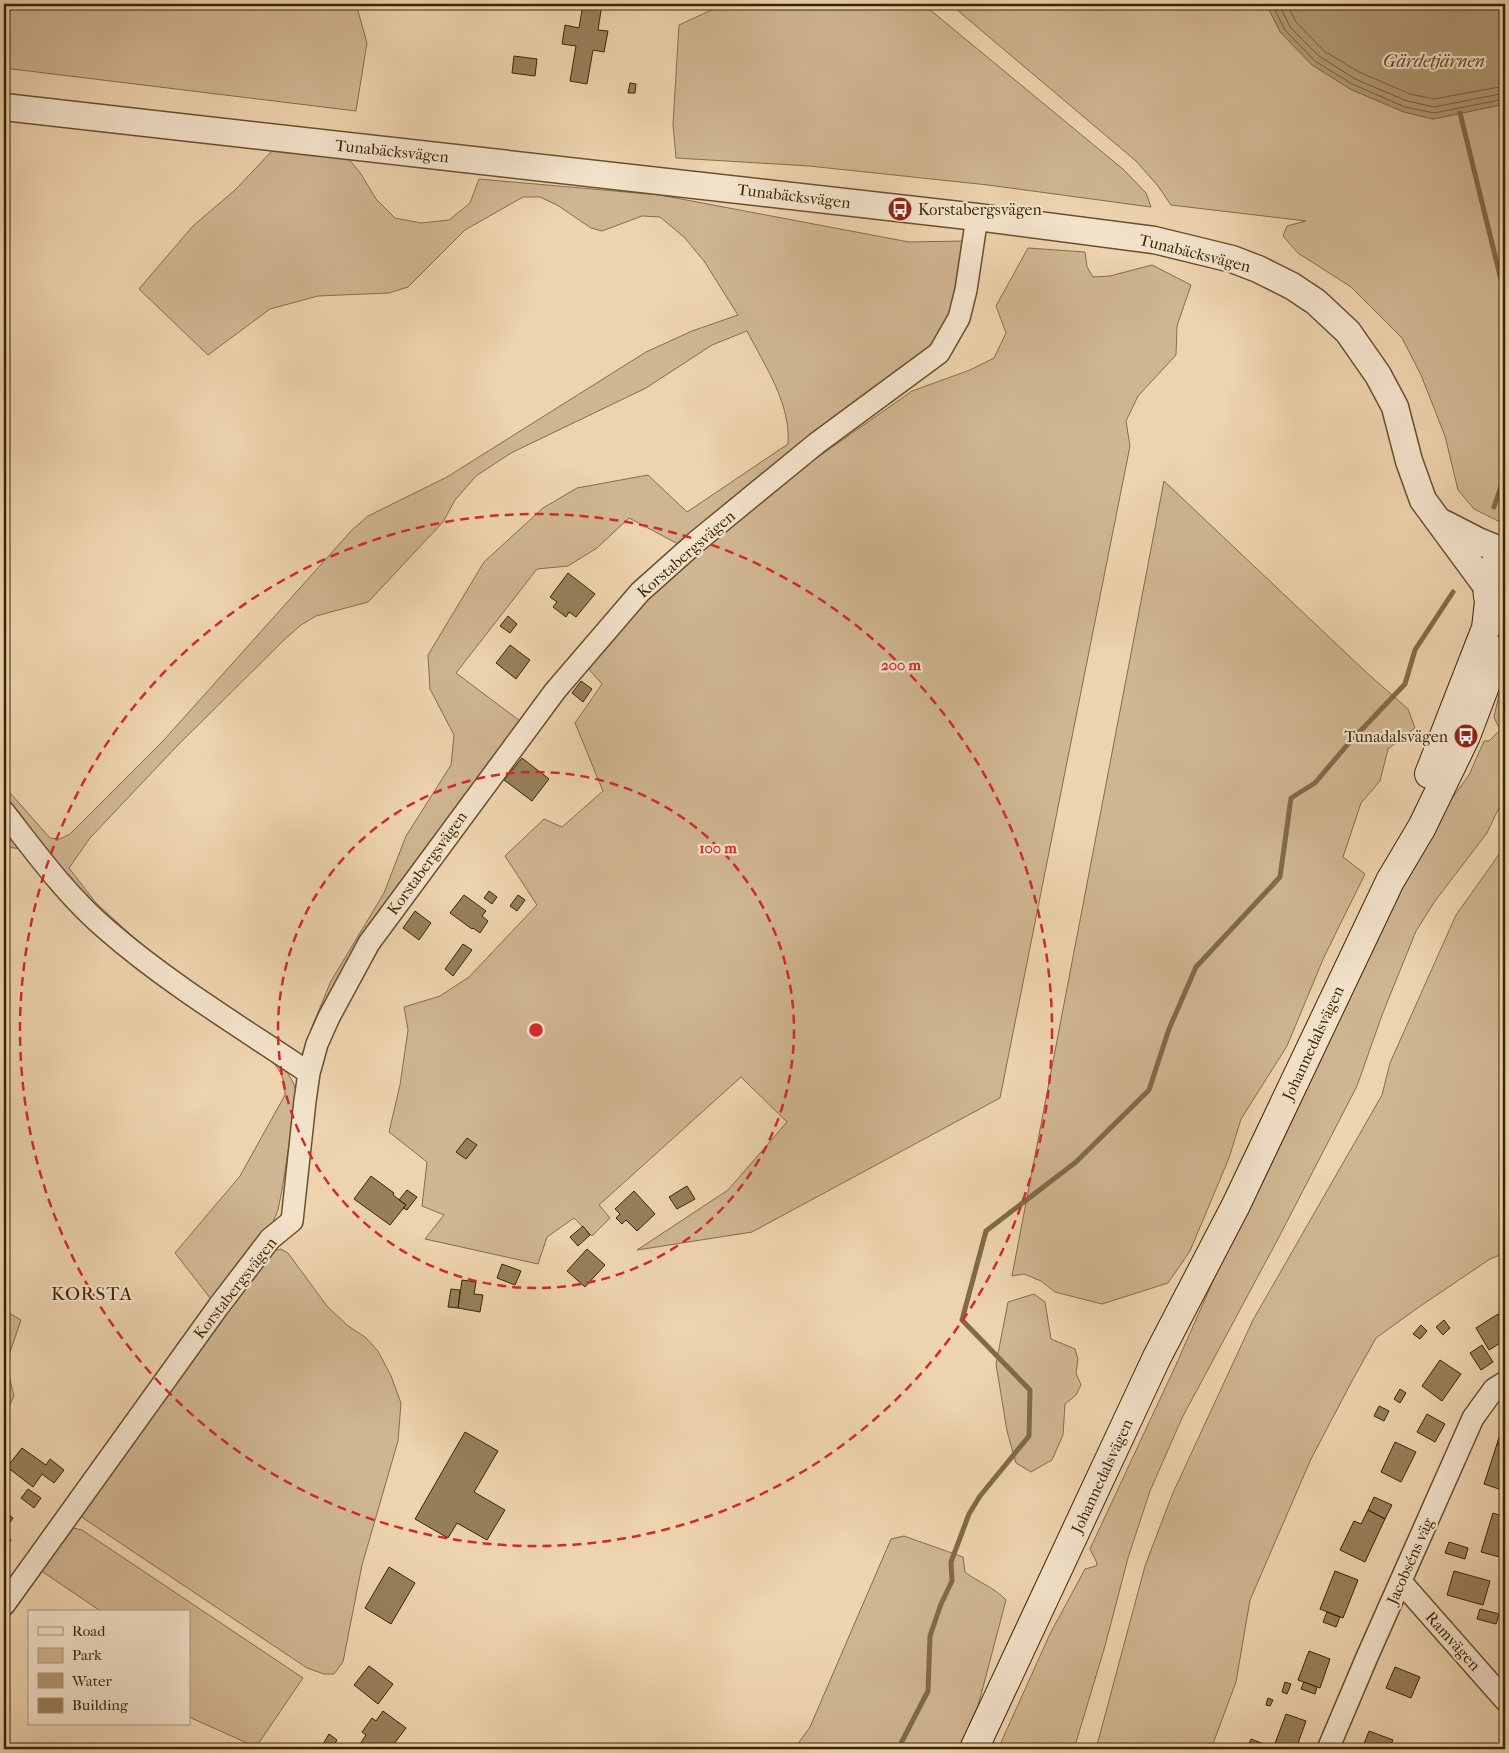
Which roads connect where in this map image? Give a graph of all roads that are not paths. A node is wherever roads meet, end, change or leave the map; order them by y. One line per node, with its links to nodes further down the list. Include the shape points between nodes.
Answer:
1 (4, 107): 2 (street, Tunabäcksvägen)
2 (978, 217): 3 (street, Tunabäcksvägen, via 1154,240 1232,259 1292,286 1322,307 1348,332 1378,376 1395,407 1423,500); 10 (street, Korstabergsvägen, via 960,318 939,353 817,443 640,592 555,691 369,943 328,1017)
3 (1440, 522): 4 (street, Tunabäcksvägen); 5 (street, Tunabäcksvägen)
4 (1505, 554): 5 (main road, Johannedalsvägen, via 1491,572)
5 (1488, 594): 6 (main road); 9 (main road, Johannedalsvägen, via 1486,628 1404,833)
6 (1505, 623)
7 (1505, 649): 9 (main road, Johannedalsvägen, via 1490,673 1466,736 1422,827)
8 (4, 812): 10 (street, via 44,864 105,929 182,987)
9 (1390, 881): 11 (main road, Johannedalsvägen)
10 (309, 1073): 14 (street, Korstabergsvägen, via 292,1221 270,1239 218,1307)
11 (1236, 1205): 16 (main road, Johannedalsvägen, via 1157,1357); 17 (main road, Johannedalsvägen, via 1170,1362)
12 (1505, 1382): 13 (street, Jacobséns väg, via 1494,1389 1473,1418)
13 (1401, 1582): 15 (street, Ramvägen); 18 (street, Jacobséns väg)
14 (4, 1605)
15 (1505, 1700)
16 (974, 1749)
17 (987, 1749)
18 (1328, 1749)

